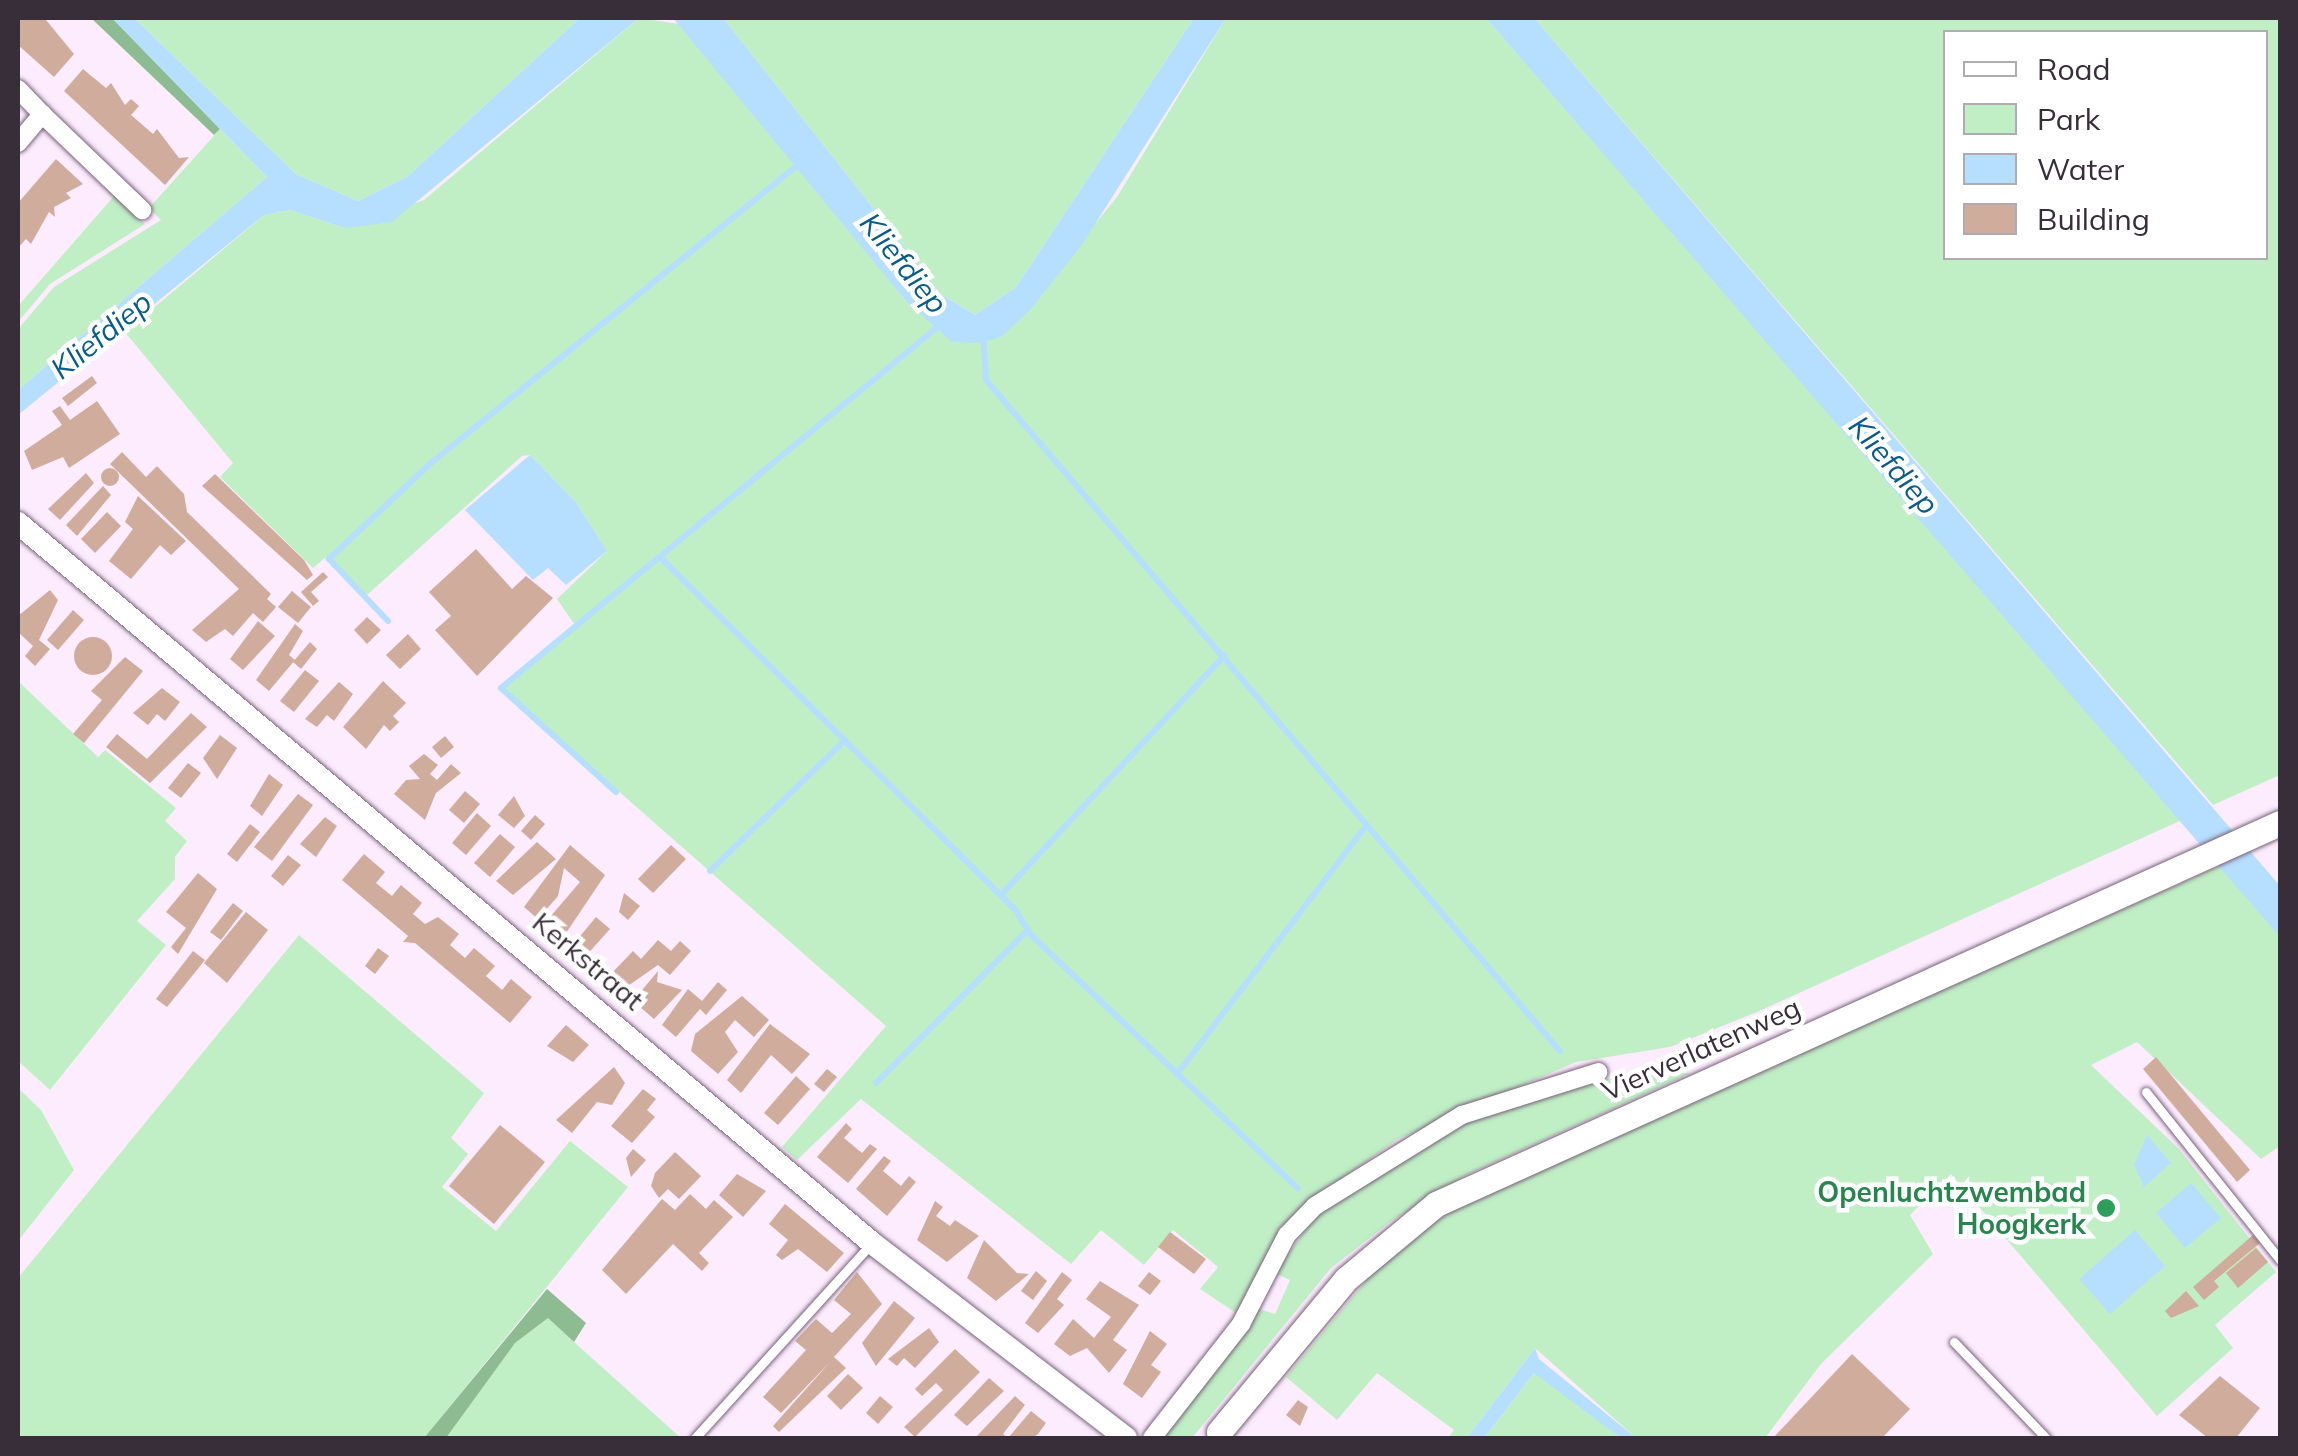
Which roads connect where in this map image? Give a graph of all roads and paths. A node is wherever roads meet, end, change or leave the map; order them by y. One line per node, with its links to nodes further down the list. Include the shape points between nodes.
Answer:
1 (18, 89): 2 (street)
2 (42, 114): 3 (street); 4 (street)
3 (18, 142)
4 (142, 210)
5 (18, 523): 9 (street, Kerkstraat)
6 (2280, 823): 12 (main road, Vierverlatenweg, via 1436,1204 1346,1279)
7 (1598, 1072): 15 (street, via 1462,1115 1314,1206 1287,1235 1241,1324)
8 (2146, 1092): 10 (lane)
9 (872, 1243): 13 (lane); 14 (street, Kerkstraat)
10 (2280, 1260)
11 (1954, 1342): 16 (lane)
12 (1220, 1432)
13 (695, 1438)
14 (1126, 1438)
15 (1152, 1438)
16 (2046, 1438)

